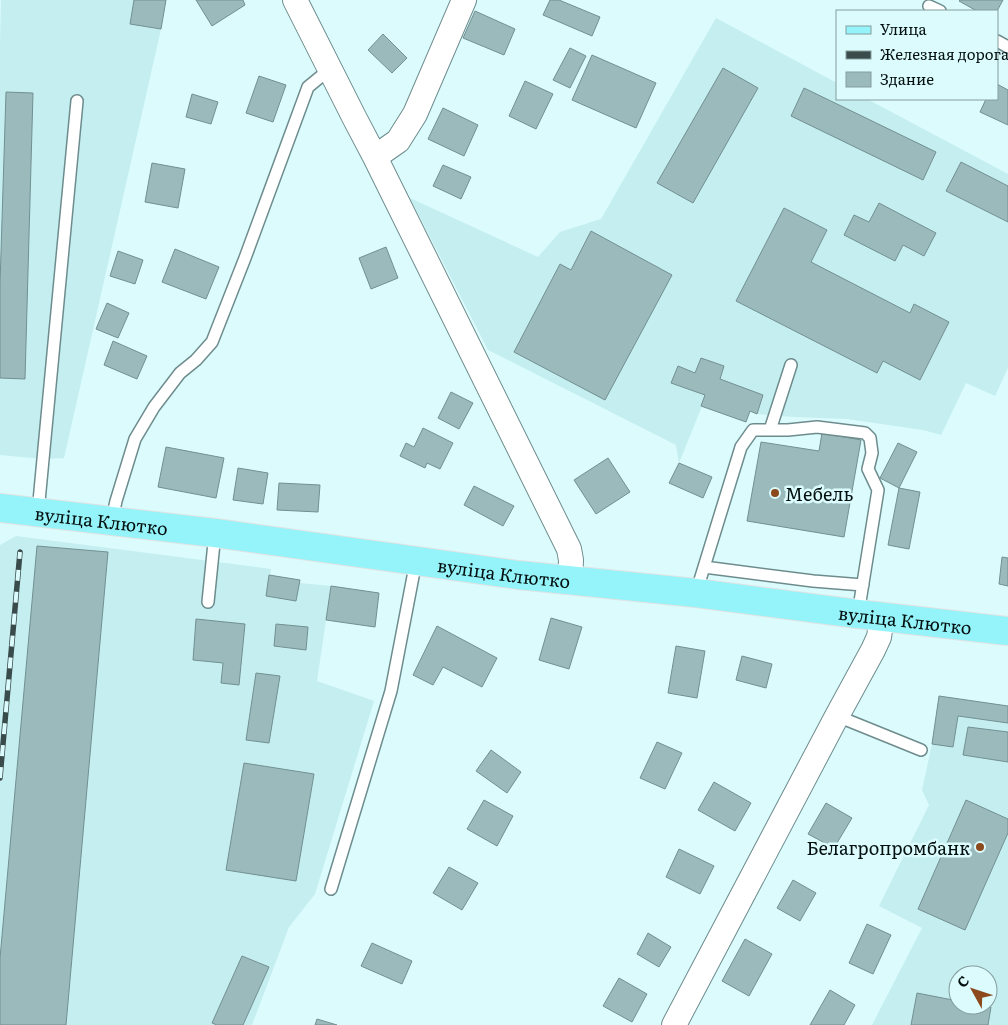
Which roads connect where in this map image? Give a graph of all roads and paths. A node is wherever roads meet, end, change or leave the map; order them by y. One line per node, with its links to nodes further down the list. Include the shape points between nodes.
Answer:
1 (295, 0): 5 (street)
2 (464, 0): 7 (street, via 415,114 398,141)
3 (929, 6): 4 (lane)
4 (938, 10)
5 (330, 69): 7 (street); 12 (lane, via 308,88 212,342 180,373 154,407 136,439)
6 (77, 101): 11 (lane)
7 (375, 157): 16 (street, via 569,549 572,560)
8 (791, 365): 9 (lane)
9 (770, 430): 15 (lane, via 753,430 741,446); 17 (lane, via 817,427 864,433 870,438 872,453 868,469 878,490)
10 (0, 508): 11 (main road, вуліца Клютко)
11 (38, 512): 12 (main road, вуліца Клютко)
12 (112, 520): 13 (main road, вуліца Клютко)
13 (215, 533): 14 (main road, вуліца Клютко); 19 (lane)
14 (416, 561): 16 (main road, вуліца Клютко); 24 (lane, via 391,691)
15 (704, 567): 17 (lane); 18 (lane)
16 (570, 581): 18 (main road, вуліца Клютко)
17 (863, 585): 20 (lane)
18 (696, 593): 20 (main road, вуліца Клютко)
19 (208, 602)
20 (870, 616): 21 (main road, вуліца Клютко); 22 (street, via 879,637)
21 (1008, 631)
22 (837, 716): 23 (lane); 25 (street)
23 (922, 750)
24 (331, 889)
25 (674, 1025)

